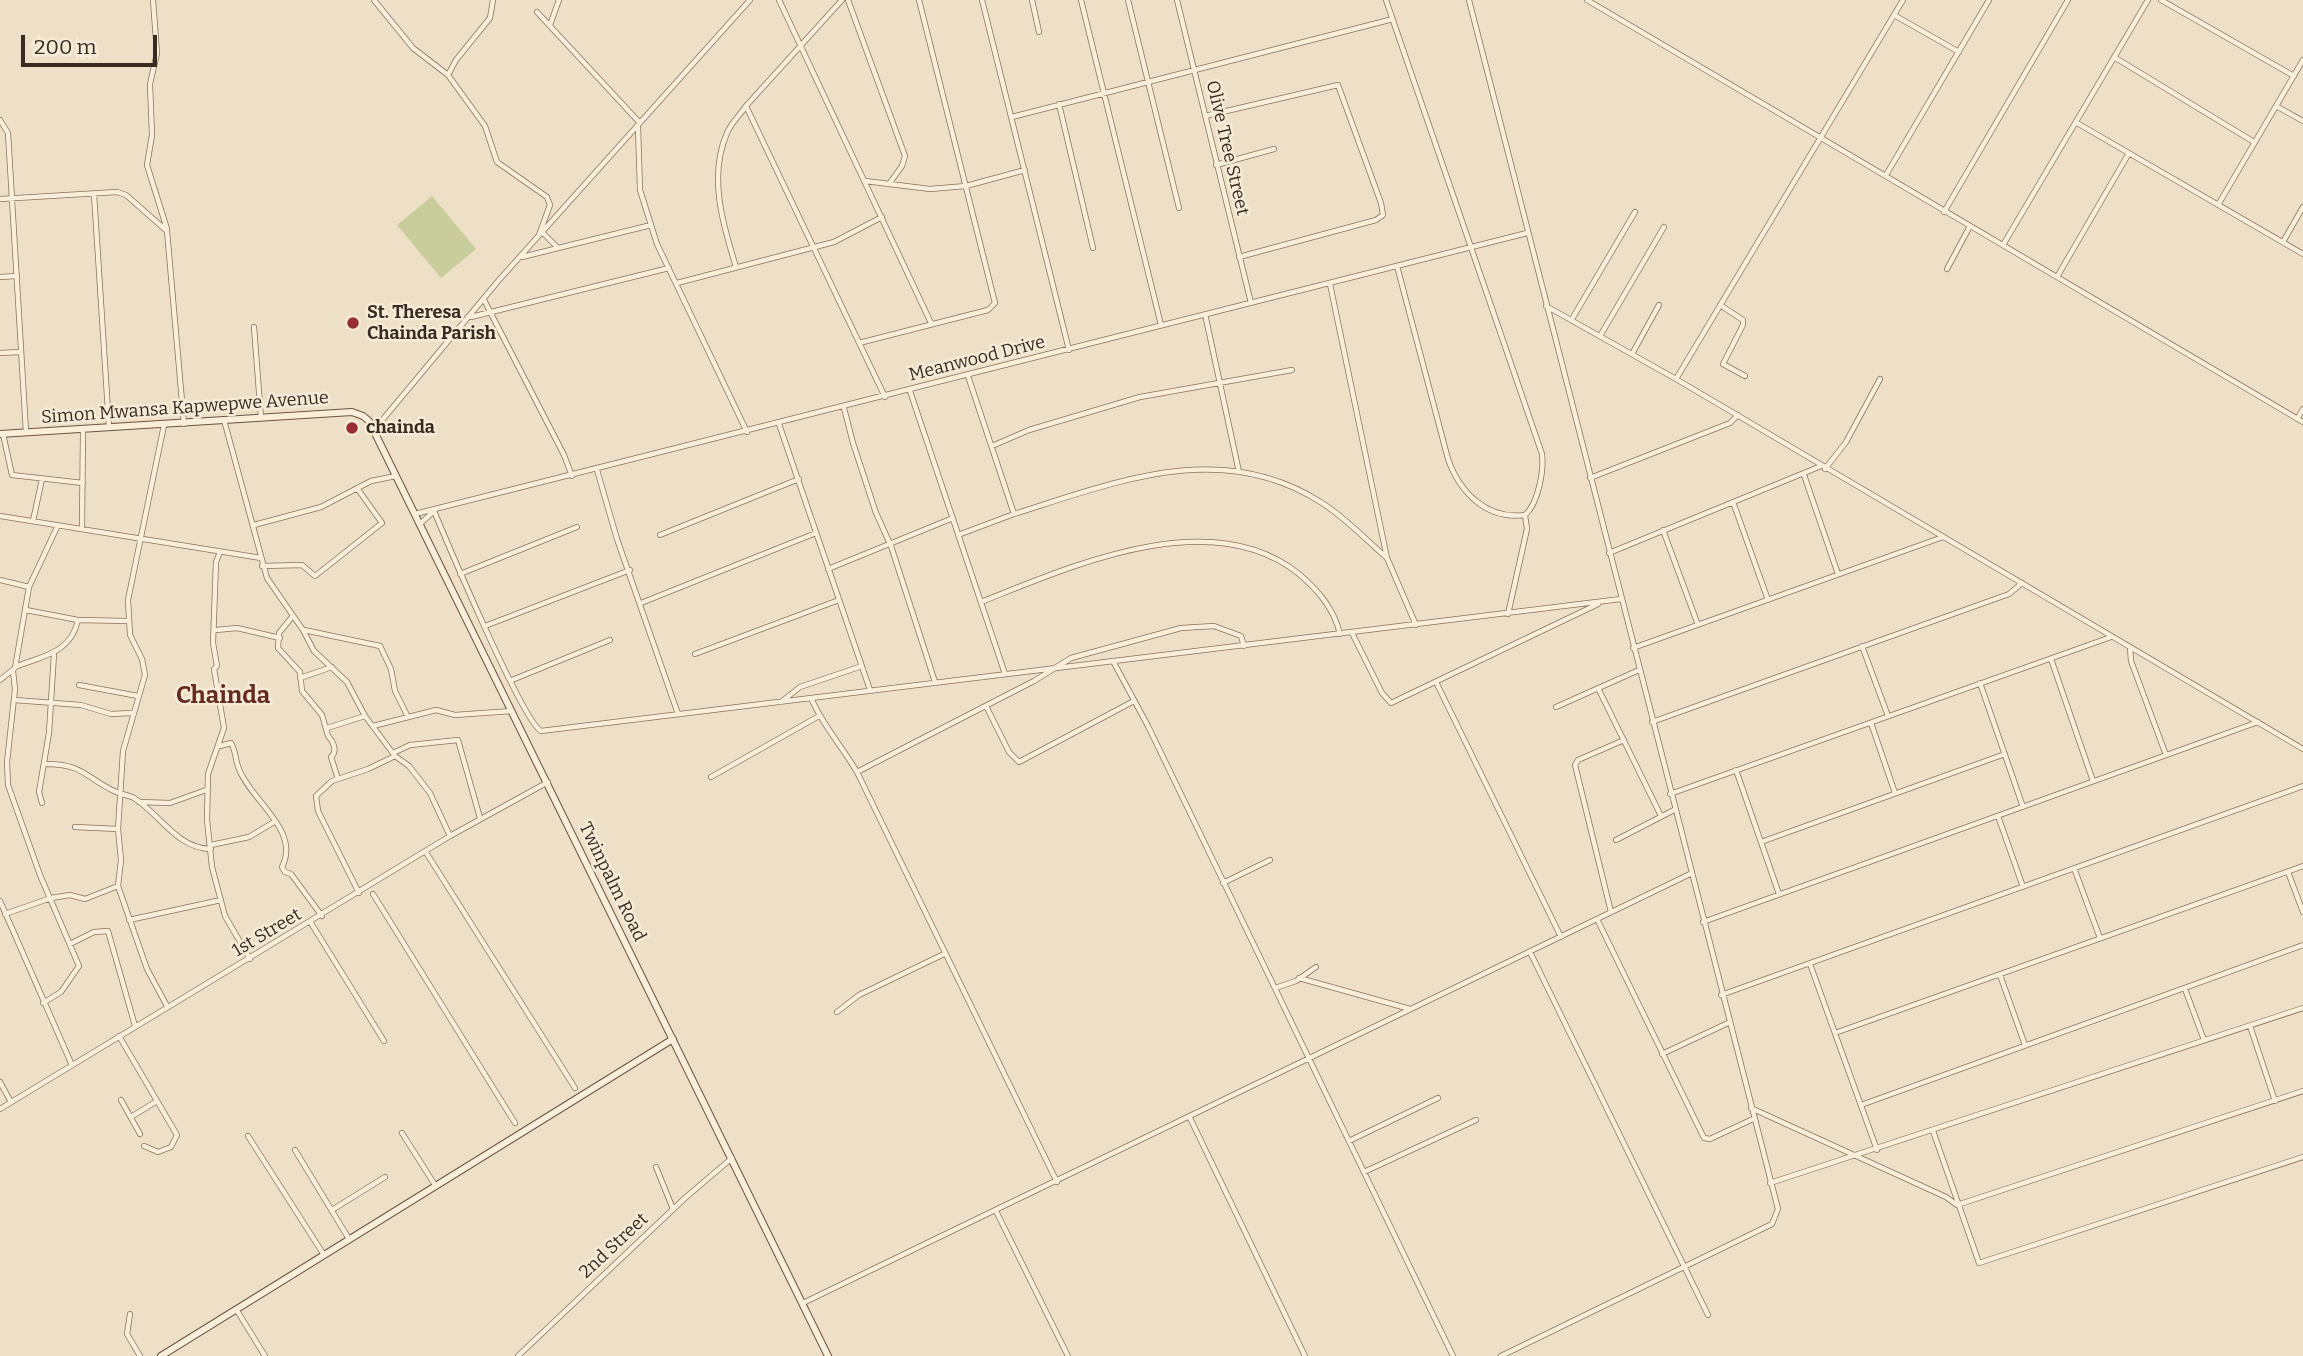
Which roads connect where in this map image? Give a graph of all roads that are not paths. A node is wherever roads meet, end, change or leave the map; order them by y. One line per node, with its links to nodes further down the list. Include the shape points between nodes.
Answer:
1 (153, 0): 69 (street, via 157,52 150,85 152,135 147,165)
2 (374, 0): 32 (street, via 413,48)
3 (492, 0): 32 (street, via 490,18)
4 (559, 0): 25 (street)
5 (750, 0): 44 (street)
6 (779, 0): 27 (street)
7 (845, 0): 27 (street); 53 (street, via 905,156)
8 (919, 0): 54 (street)
9 (982, 0): 40 (street)
10 (1032, 0): 26 (street)
11 (1081, 0): 35 (street)
12 (1128, 0): 34 (street)
13 (1177, 0): 31 (street, Olive Tree Street)
14 (1386, 0): 24 (street)
15 (1469, 0): 68 (street)
16 (1587, 0): 45 (street)
17 (1903, 0): 23 (street)
18 (1989, 0): 28 (street)
19 (2068, 0): 62 (street)
20 (2148, 0): 29 (street)
21 (2161, 0): 33 (street)
22 (537, 12): 25 (street)
23 (1894, 15): 28 (street); 45 (street)
24 (1393, 19): 31 (street); 74 (street)
25 (550, 25): 44 (street)
26 (1039, 32)
27 (800, 47): 37 (street); 52 (street)
28 (1959, 52): 51 (street)
29 (2114, 57): 43 (street); 46 (street)
30 (2303, 60): 33 (street)
31 (1194, 70): 34 (street); 39 (street, Olive Tree Street)
32 (448, 75): 70 (street, via 485,126 497,162 547,197 550,205)
33 (2294, 76): 38 (street)
34 (1149, 82): 35 (street); 60 (street)
35 (1104, 93): 36 (street); 99 (street)
36 (1059, 104): 40 (street); 76 (street)
37 (746, 106): 75 (street); 81 (street, via 727,131 718,177 722,222)
38 (2276, 106): 42 (street); 46 (street)
39 (1205, 116): 49 (street, Olive Tree Street); 78 (street, via 1338,85 1381,203 1383,215 1376,220)
40 (1012, 117): 50 (street)
41 (0, 120): 56 (street, via 8,133)
42 (2303, 121)
43 (2077, 122): 48 (street); 72 (street)
44 (639, 125): 64 (street, via 640,190); 67 (street)
45 (1819, 137): 51 (street); 92 (street)
46 (2255, 142): 58 (street)
47 (1274, 149): 49 (street)
48 (2129, 153): 58 (street); 86 (street)
49 (1216, 164): 78 (street, Olive Tree Street)
50 (1025, 170): 54 (street); 103 (street)
51 (1886, 176): 62 (street)
52 (864, 181): 53 (street); 63 (street)
53 (889, 184): 54 (street, via 908,188)
54 (966, 186): 98 (street, via 994,306)
55 (94, 194): 56 (street); 69 (street, via 126,195); 125 (street)
56 (12, 198): 57 (street); 85 (street)
57 (0, 199)
58 (2218, 205): 71 (street)
59 (2303, 207): 71 (street)
60 (1179, 208)
61 (1635, 212): 97 (street)
62 (1944, 212): 65 (street)
63 (882, 217): 75 (street, via 845,238); 98 (street)
64 (651, 225): 73 (street); 82 (street)
65 (1970, 226): 72 (street); 83 (street)
66 (1664, 227): 101 (street)
67 (543, 233): 70 (street); 73 (street)
68 (1527, 233): 74 (street, Meanwood Drive); 91 (street)
69 (170, 237): 122 (street)
70 (538, 239): 79 (street)
71 (2283, 242): 77 (street)
72 (2003, 245): 86 (street)
73 (557, 247): 79 (street)
74 (1470, 247): 80 (street, Meanwood Drive); 147 (street, via 1544,462 1534,502)
75 (813, 248): 81 (street); 102 (street)
76 (1093, 248)
77 (2303, 254)
78 (1239, 257): 90 (street, Olive Tree Street)
79 (521, 258): 89 (street)
80 (1397, 266): 88 (street, Meanwood Drive); 147 (street, via 1456,478 1494,513)
81 (736, 267): 87 (street)
82 (669, 268): 87 (street); 94 (street)
83 (1947, 269)
84 (0, 276): 85 (street)
85 (17, 276): 104 (street)
86 (2056, 277): 121 (street)
87 (677, 283): 129 (street)
88 (1330, 284): 90 (street, Meanwood Drive); 166 (street)
89 (484, 299): 94 (street); 96 (street)
90 (1251, 303): 95 (street, Meanwood Drive)
91 (1546, 305): 97 (street); 138 (street)
92 (1720, 305): 109 (street, via 1743,320 1723,364); 110 (street)
93 (1659, 306): 106 (street)
94 (490, 313): 96 (street); 137 (street)
95 (1205, 314): 99 (street, Meanwood Drive); 112 (street)
96 (470, 317): 127 (street)
97 (1572, 319): 101 (street)
98 (931, 323): 102 (street)
99 (1161, 325): 103 (street, Meanwood Drive)
100 (254, 327): 118 (street)
101 (1600, 336): 106 (street)
102 (859, 343): 114 (street)
103 (1069, 350): 108 (street, Meanwood Drive)
104 (21, 352): 105 (street); 128 (street)
105 (0, 353)
106 (1632, 354): 110 (street)
107 (1292, 370): 112 (street)
108 (968, 376): 113 (street, Meanwood Drive); 131 (street)
109 (1745, 376)
110 (1676, 379): 117 (street)
111 (1880, 379): 132 (street, via 1846,442)
112 (1220, 383): 131 (street, via 1099,408); 134 (street)
113 (910, 391): 114 (street, Meanwood Drive); 149 (street)
114 (885, 397): 115 (street, Meanwood Drive)
115 (844, 408): 123 (street, Meanwood Drive); 162 (street, via 876,513)
116 (2303, 410): 121 (street)
117 (1738, 415): 132 (street); 138 (street, via 1730,423)
118 (261, 419): 119 (main road, Simon Mwansa Kapwepwe Avenue); 120 (main road, Simon Mwansa Kapwepwe Avenue, via 352,412)
119 (224, 420): 122 (main road, Simon Mwansa Kapwepwe Avenue); 153 (street)
120 (369, 421): 127 (main road, Twinpalm Road)
121 (2300, 421)
122 (184, 424): 124 (main road, Simon Mwansa Kapwepwe Avenue)
123 (779, 424): 129 (street, Meanwood Drive); 140 (street)
124 (164, 425): 125 (main road, Simon Mwansa Kapwepwe Avenue); 160 (street)
125 (109, 428): 126 (main road, Simon Mwansa Kapwepwe Avenue)
126 (83, 429): 128 (main road, Simon Mwansa Kapwepwe Avenue); 141 (street)
127 (374, 430): 136 (main road, Twinpalm Road)
128 (26, 432): 130 (main road, Simon Mwansa Kapwepwe Avenue)
129 (747, 432): 133 (street, Meanwood Drive)
130 (1, 434): 139 (street, via 10,474)
131 (992, 446): 145 (street)
132 (1823, 467): 135 (street); 161 (street)
133 (597, 470): 137 (street, Meanwood Drive); 169 (street)
134 (1239, 472): 145 (street, via 1201,467 1160,473); 166 (street, via 1311,496)
135 (1804, 475): 143 (street); 171 (street)
136 (397, 476): 142 (street); 146 (main road, Twinpalm Road)
137 (572, 476): 144 (street, Meanwood Drive)
138 (1590, 478): 164 (street)
139 (43, 479): 141 (street); 150 (street)
140 (799, 479): 157 (street); 158 (street)
141 (83, 483): 155 (street)
142 (357, 488): 153 (street, via 321,507); 167 (street, via 382,523 334,563 315,576 302,565)
143 (1733, 502): 156 (street); 177 (street)
144 (434, 511): 146 (street, Meanwood Drive); 151 (street); 170 (street)
145 (1014, 513): 159 (street)
146 (415, 514): 151 (main road, Twinpalm Road)
147 (1525, 515): 182 (street, via 1527,529)
148 (0, 516): 150 (street)
149 (953, 519): 159 (street); 162 (street)
150 (33, 521): 152 (street)
151 (420, 524): 229 (main road, Twinpalm Road)
152 (58, 525): 155 (street); 174 (street)
153 (254, 525): 165 (street)
154 (578, 527): 170 (street)
155 (82, 528): 160 (street)
156 (1663, 530): 164 (street); 187 (street)
157 (816, 533): 168 (street); 180 (street)
158 (660, 535)
159 (958, 535): 178 (street)
160 (141, 537): 163 (street); 185 (street)
161 (1943, 537): 171 (street); 173 (street)
162 (891, 546): 168 (street); 215 (street)
163 (220, 552): 165 (street); 190 (street)
164 (1609, 553): 175 (street)
165 (261, 558): 167 (street)
166 (1387, 558): 186 (street)
167 (262, 565): 183 (street)
168 (828, 569): 176 (street)
169 (630, 570): 180 (street); 188 (street)
170 (460, 574): 188 (street)
171 (1838, 575): 177 (street)
172 (0, 580): 174 (street)
173 (2022, 583): 193 (street); 197 (street, via 2009,594)
174 (29, 587): 181 (street)
175 (1620, 599): 179 (street); 199 (street)
176 (839, 600): 201 (street); 205 (street)
177 (1768, 600): 187 (street)
178 (981, 602): 192 (street, via 1050,575 1159,544 1222,542 1253,549 1287,565 1325,601); 210 (street)
179 (1603, 602): 182 (street); 216 (street)
180 (641, 603): 231 (street)
181 (26, 610): 184 (street); 206 (street)
182 (1508, 614): 186 (street)
183 (292, 617): 189 (street); 194 (street, via 279,633)
184 (78, 620): 185 (street); 200 (street, via 72,639)
185 (128, 621): 221 (street, via 131,640 144,666)
186 (1416, 625): 191 (street)
187 (1698, 625): 199 (street)
188 (485, 626): 214 (street)
189 (303, 629): 204 (street, via 314,651); 232 (street, via 380,646)
190 (216, 630): 194 (street, via 237,628); 242 (street, via 214,669 224,728)
191 (1352, 633): 192 (street); 216 (street, via 1389,702)
192 (1340, 634): 196 (street)
193 (2112, 636): 198 (street); 202 (street)
194 (281, 638): 212 (street, via 278,648 295,664)
195 (610, 640): 214 (street)
196 (1244, 646): 203 (street); 207 (street, via 1241,636 1227,628 1181,628 1071,658)
197 (1862, 646): 235 (street); 236 (street)
198 (2130, 647): 237 (street); 247 (street)
199 (1633, 648): 208 (street)
200 (54, 654): 206 (street); 226 (street)
201 (695, 654)
202 (2051, 659): 217 (street); 254 (street)
203 (1113, 661): 207 (street); 224 (street)
204 (332, 667): 212 (street); 233 (street, via 351,688)
205 (862, 667): 220 (street); 225 (street, via 800,687)
206 (14, 669): 211 (street); 223 (street)
207 (1053, 669): 210 (street); 227 (street)
208 (1639, 670): 219 (street); 236 (street)
209 (0, 674): 211 (street)
210 (1005, 674): 215 (street)
211 (8, 675): 213 (street)
212 (300, 678): 240 (street, via 304,696)
213 (0, 680)
214 (512, 680): 231 (street, via 541,731)
215 (935, 682): 220 (street)
216 (1436, 682): 298 (street)
217 (1980, 683): 235 (street); 246 (street)
218 (79, 685): 221 (street)
219 (1598, 688): 228 (street); 241 (street)
220 (870, 690): 222 (street)
221 (138, 696): 230 (street)
222 (811, 698): 225 (street); 234 (street)
223 (14, 700): 226 (street); 248 (street)
224 (1134, 701): 227 (street, via 1019,762 1009,752); 281 (street)
225 (781, 702): 231 (street)
226 (51, 703): 230 (street, via 111,714); 249 (street)
227 (986, 706): 251 (street)
228 (1556, 707)
229 (513, 711): 232 (street, via 455,715 436,710); 255 (main road, Twinpalm Road)
230 (132, 713): 259 (street, via 122,751)
231 (678, 714)
232 (407, 715): 239 (street)
233 (365, 716): 239 (street); 240 (street)
234 (819, 716): 251 (street); 252 (street)
235 (1888, 716): 238 (street)
236 (1652, 722): 260 (street)
237 (2258, 722): 243 (street); 247 (street)
238 (1871, 723): 250 (street); 258 (street)
239 (373, 726): 245 (street)
240 (327, 728): 253 (street)
241 (1624, 740): 265 (street); 290 (street, via 1575,765)
242 (220, 746): 257 (street, via 215,749); 268 (street, via 231,743 239,770)
243 (2303, 749)
244 (0, 753): 248 (street)
245 (394, 754): 253 (street); 267 (street, via 410,745 458,740); 271 (street, via 430,793)
246 (2005, 754): 258 (street); 263 (street)
247 (2166, 755): 254 (street)
248 (8, 757): 287 (street, via 8,785 15,811)
249 (46, 764): 259 (street, via 72,765); 262 (street, via 39,792)
250 (1736, 770): 260 (street); 273 (street)
251 (857, 772): 303 (street)
252 (711, 777)
253 (338, 779): 284 (street, via 316,796 318,811)
254 (2093, 781): 263 (street)
255 (548, 782): 267 (street, 1st Street); 322 (main road, Twinpalm Road)
256 (2303, 786): 278 (street)
257 (206, 790): 261 (street, via 170,803); 274 (street)
258 (1895, 793): 273 (street)
259 (120, 794): 261 (street); 270 (street)
260 (1670, 794): 264 (street)
261 (138, 802): 274 (street, via 190,846)
262 (42, 803)
263 (2023, 807): 266 (street)
264 (1674, 810): 265 (street); 280 (street)
265 (1661, 816): 272 (street)
266 (1998, 816): 283 (street); 286 (street)
267 (480, 818): 271 (street, 1st Street)
268 (275, 821): 274 (street, via 249,837); 293 (street, via 285,837 282,867)
269 (75, 827): 270 (street)
270 (118, 829): 282 (street)
271 (450, 836): 284 (street, 1st Street)
272 (1616, 840)
273 (1761, 842): 286 (street)
274 (211, 847): 288 (street)
275 (427, 854): 330 (street)
276 (1270, 860): 281 (street)
277 (2303, 866): 279 (street)
278 (2074, 868): 283 (street); 299 (street)
279 (2288, 872): 291 (street); 299 (street)
280 (1690, 874): 290 (street); 296 (street)
281 (1223, 883): 309 (street)
282 (118, 886): 287 (street, via 85,899 70,895); 295 (street)
283 (2023, 887): 305 (street)
284 (359, 894): 293 (street, 1st Street)
285 (373, 894): 344 (street)
286 (1779, 894): 296 (street)
287 (51, 898): 292 (street); 300 (street)
288 (221, 900): 295 (street); 304 (street)
289 (0, 901): 292 (street)
290 (1611, 912): 294 (street)
291 (2303, 912)
292 (5, 914): 312 (street)
293 (322, 916): 297 (street, 1st Street)
294 (1597, 919): 298 (street); 326 (street)
295 (129, 920): 313 (street)
296 (1703, 922): 311 (street)
297 (311, 923): 304 (street, 1st Street); 324 (street)
298 (1561, 937): 302 (street)
299 (2100, 938): 307 (street)
300 (70, 944): 312 (street, via 77,972 61,992); 318 (street, via 94,932 108,931)
301 (2303, 945): 310 (street)
302 (1530, 952): 315 (street); 368 (street)
303 (944, 954): 316 (street, via 859,995); 359 (street)
304 (250, 959): 313 (street, 1st Street)
305 (1810, 964): 311 (street); 320 (street)
306 (1316, 967): 308 (street)
307 (2000, 975): 320 (street); 325 (street)
308 (1299, 978): 309 (street); 315 (street)
309 (1275, 988): 327 (street)
310 (2185, 989): 323 (street); 325 (street)
311 (1721, 995): 317 (street)
312 (43, 1003): 328 (street)
313 (167, 1006): 318 (street, 1st Street)
314 (2303, 1008): 319 (street)
315 (1411, 1010): 327 (street)
316 (837, 1012)
317 (1728, 1023): 326 (street); 338 (street)
318 (135, 1026): 321 (street, 1st Street)
319 (2250, 1026): 323 (street); 335 (street)
320 (1835, 1033): 337 (street)
321 (118, 1036): 328 (street, 1st Street); 334 (street)
322 (673, 1039): 355 (main road, Twinpalm Road); 361 (main road)
323 (2204, 1040): 345 (street)
324 (384, 1041)
325 (2025, 1045): 337 (street)
326 (1662, 1054): 342 (street, via 1704,1138)
327 (1309, 1059): 341 (street); 349 (street)
328 (71, 1063): 336 (street, 1st Street)
329 (0, 1082): 336 (street)
330 (575, 1088)
331 (2303, 1091): 335 (street)
332 (1438, 1098): 349 (street)
333 (121, 1100): 340 (street)
334 (157, 1101): 340 (street); 350 (street, via 177,1135 172,1147 158,1152)
335 (2275, 1101): 362 (street)
336 (11, 1102): 339 (street, 1st Street)
337 (1861, 1105): 352 (street)
338 (1750, 1108): 342 (street); 353 (street)
339 (0, 1109)
340 (131, 1117): 347 (street)
341 (1190, 1118): 359 (street); 379 (street)
342 (1753, 1119): 360 (street)
343 (1476, 1121): 357 (street)
344 (515, 1123)
345 (1933, 1131): 352 (street); 362 (street)
346 (402, 1133): 361 (street)
347 (140, 1134)
348 (248, 1136): 367 (street)
349 (1349, 1141): 357 (street)
350 (144, 1146)
351 (295, 1150): 364 (street)
352 (1877, 1150): 353 (street)
353 (1856, 1157): 360 (street); 362 (street)
354 (2303, 1157): 362 (street, via 1982,1263 1977,1261)
355 (732, 1158): 363 (street, 2nd Street); 369 (main road, Twinpalm Road)
356 (656, 1167): 363 (street)
357 (1364, 1172): 380 (street)
358 (385, 1177): 364 (street)
359 (1056, 1182): 365 (street)
360 (1770, 1183): 368 (street, via 1778,1209 1774,1221)
361 (435, 1185): 366 (main road)
362 (1957, 1205)
363 (673, 1209): 376 (street, 2nd Street)
364 (332, 1210): 366 (street)
365 (996, 1211): 369 (street); 378 (street)
366 (349, 1239): 367 (main road)
367 (324, 1255): 370 (main road)
368 (1683, 1267): 372 (street); 381 (street)
369 (803, 1303): 377 (main road, Twinpalm Road)
370 (236, 1309): 374 (main road); 375 (street)
371 (130, 1314): 373 (street, via 127,1334)
372 (1708, 1315)
373 (139, 1356)
374 (160, 1356)
375 (265, 1356)
376 (518, 1356)
377 (828, 1356)
378 (1068, 1356)
379 (1305, 1356)
380 (1453, 1356)
381 (1501, 1356)

